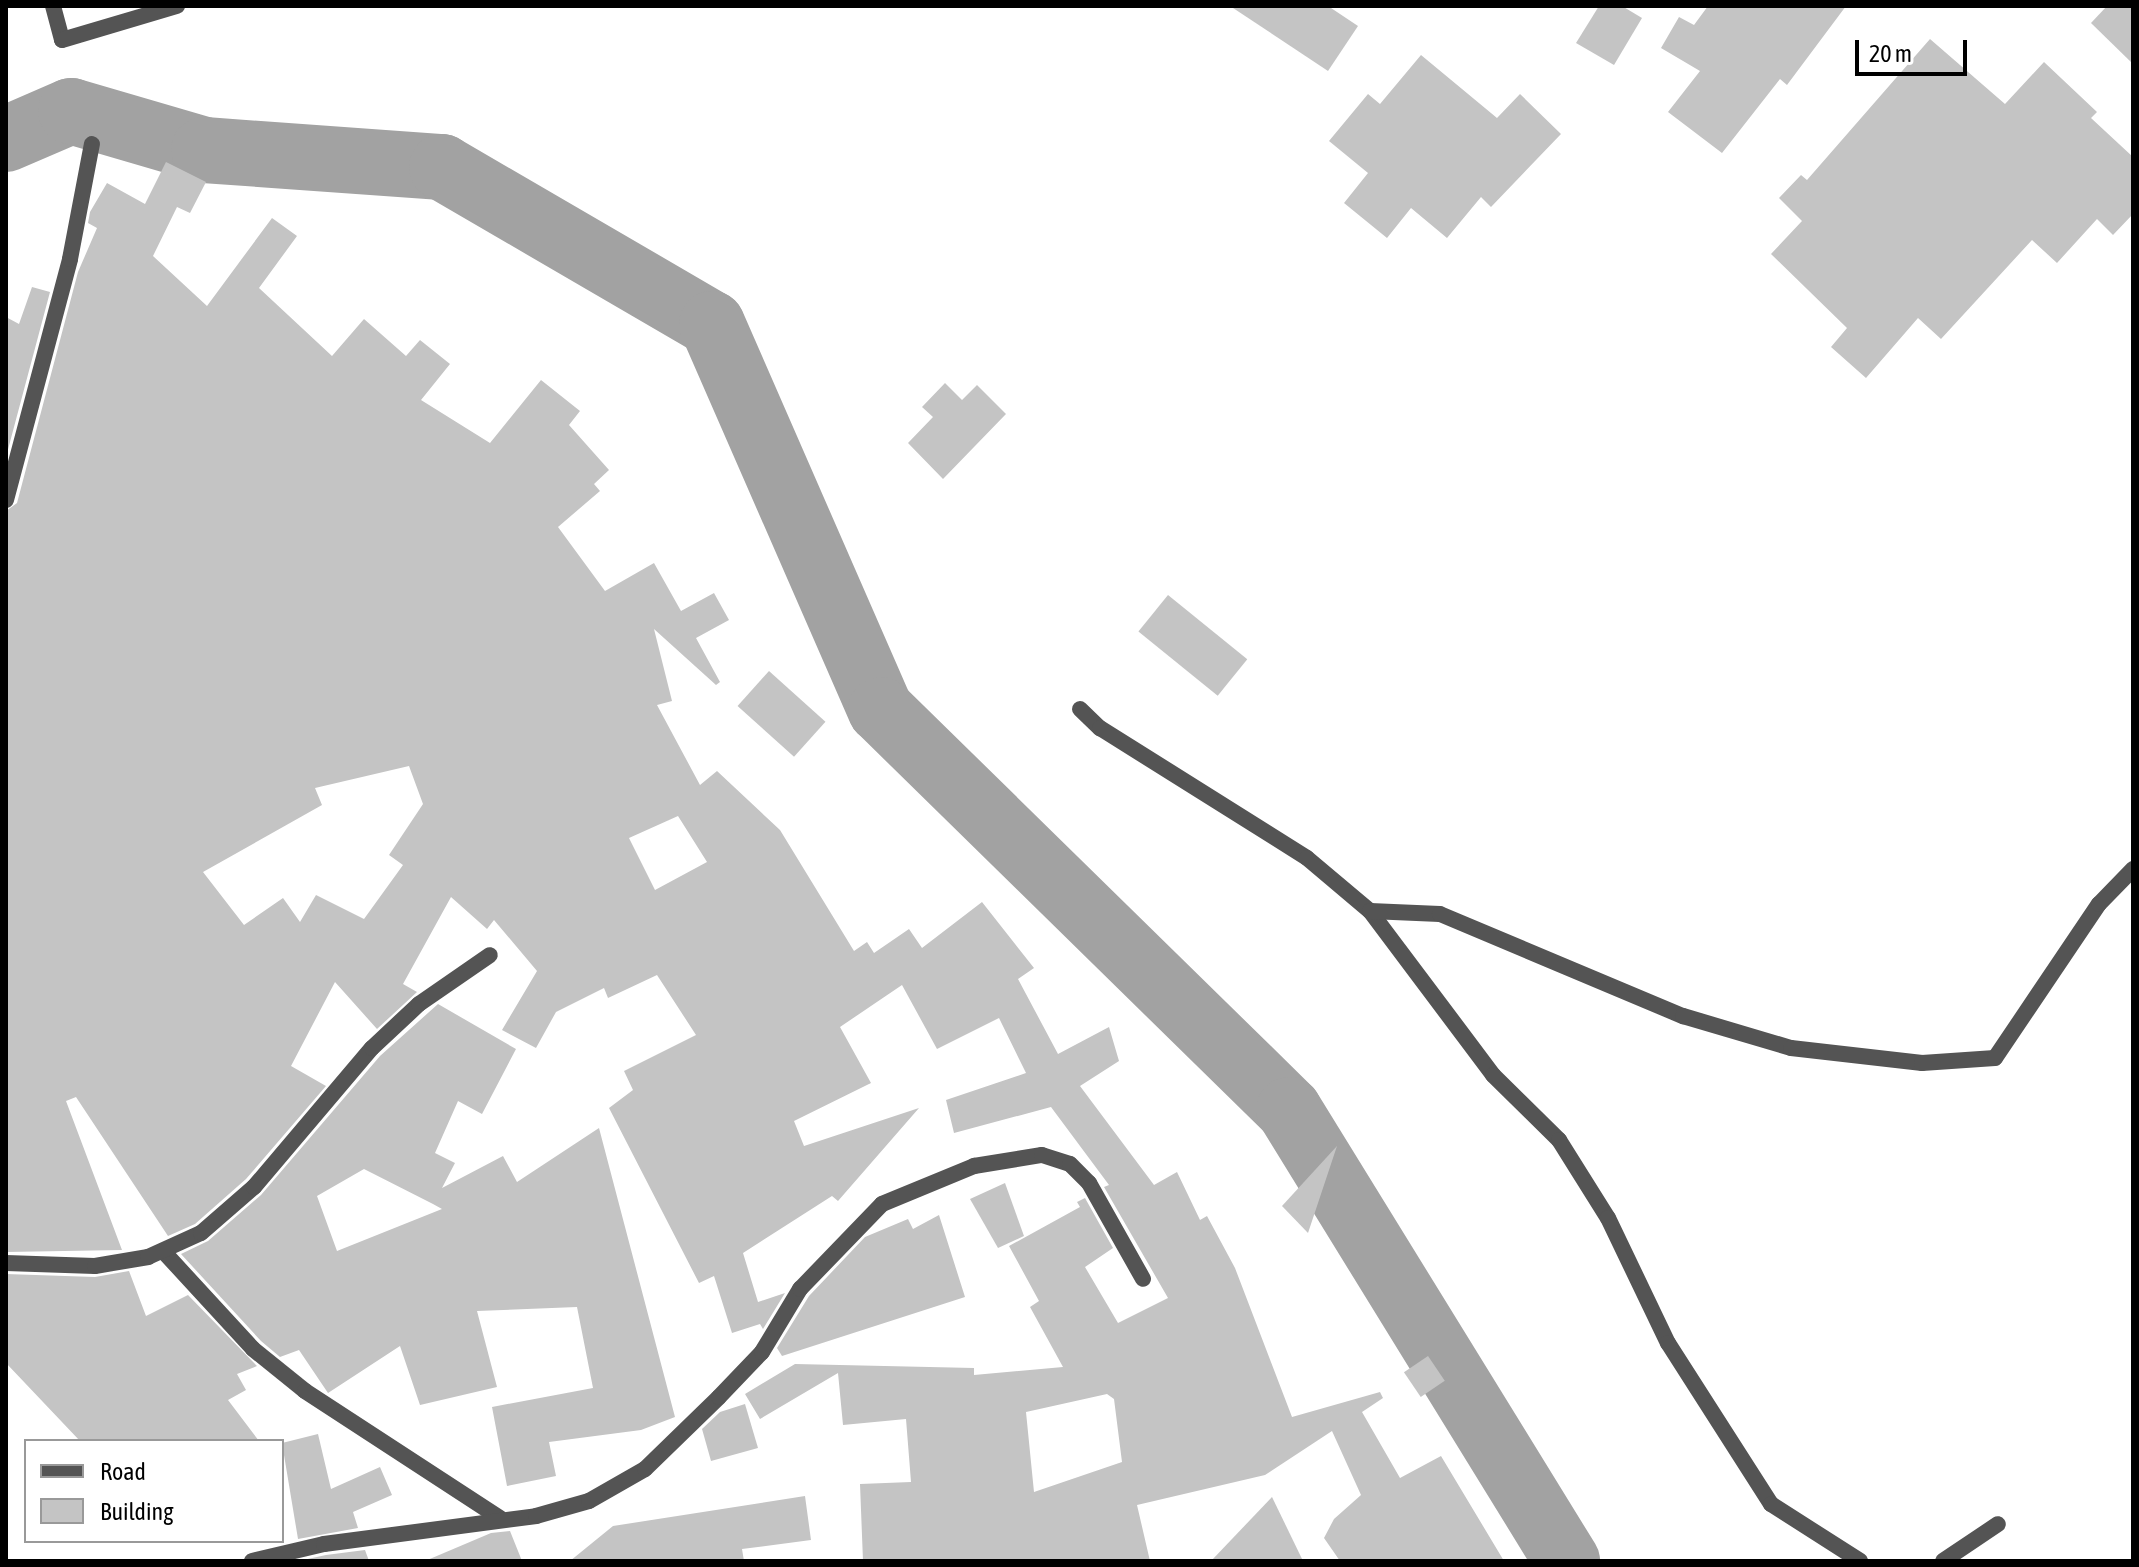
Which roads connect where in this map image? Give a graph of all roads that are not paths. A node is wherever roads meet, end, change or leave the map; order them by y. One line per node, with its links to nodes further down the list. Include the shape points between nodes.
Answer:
1 (53, 6): 2 (street, via 62,40)
2 (177, 6)
3 (92, 144): 4 (street, via 70,259)
4 (6, 500)
5 (1080, 709): 7 (street, via 1100,728 1307,858)
6 (2133, 869): 7 (street, via 2099,904 1995,1058 1937,1062 1791,1048 1683,1016 1440,914)
7 (1370, 911): 15 (street, via 1493,1075 1559,1140 1608,1218 1668,1343 1771,1504)
8 (490, 955): 9 (street, via 419,1004 372,1048 254,1187 201,1233)
9 (163, 1251): 10 (street, via 95,1266); 12 (street, via 253,1349 305,1391)
10 (6, 1263)
11 (1143, 1279): 12 (street, via 1089,1183 1070,1164 1042,1155 974,1166 882,1204 800,1289 762,1352 645,1469 589,1501)
12 (500, 1518): 14 (street, via 324,1544)
13 (1998, 1524): 16 (street)
14 (252, 1561)
15 (1860, 1561)
16 (1943, 1561)

